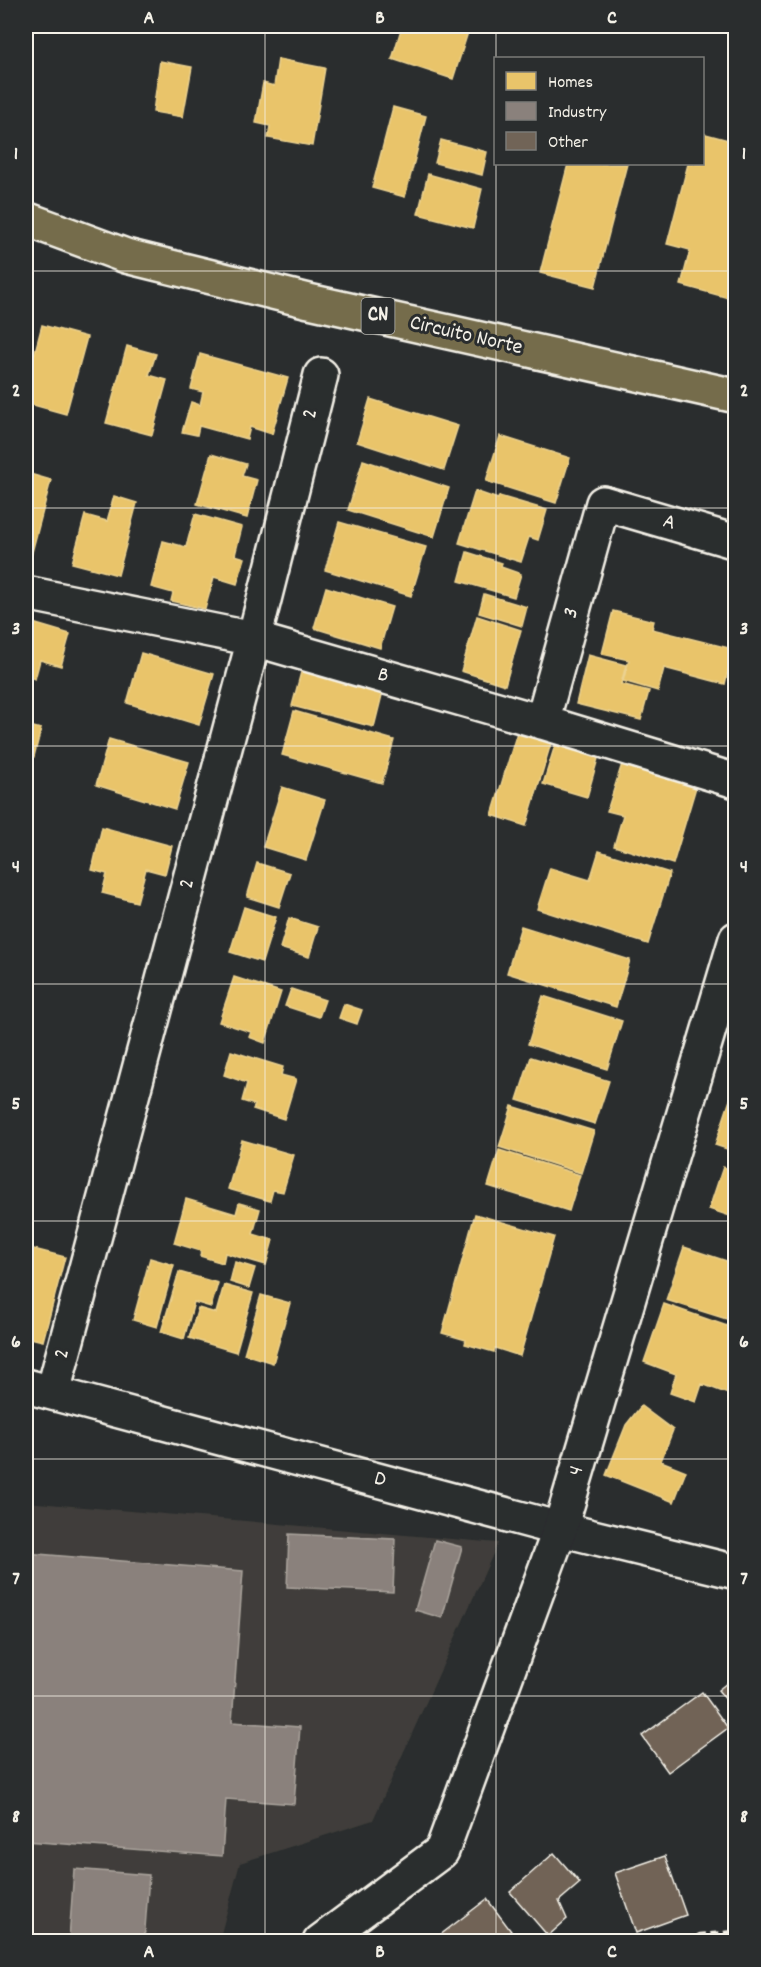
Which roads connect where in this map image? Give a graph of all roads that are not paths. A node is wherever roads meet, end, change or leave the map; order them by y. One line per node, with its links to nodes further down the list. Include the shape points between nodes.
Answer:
1 (26, 219): 3 (main road, Circuito Norte / CN, via 126,256)
2 (321, 375): 7 (street, 2)
3 (735, 396)
4 (603, 503): 5 (street, A); 8 (street, 3)
5 (735, 542)
6 (26, 593): 7 (street, B)
7 (254, 639): 8 (street, B); 11 (street, 2)
8 (542, 722): 9 (street, B)
9 (735, 781)
10 (735, 939): 12 (street, 4)
11 (39, 1389): 12 (street, D)
12 (560, 1529): 13 (street, D); 14 (street, 4, via 442,1851)
13 (735, 1572)
14 (320, 1941)

